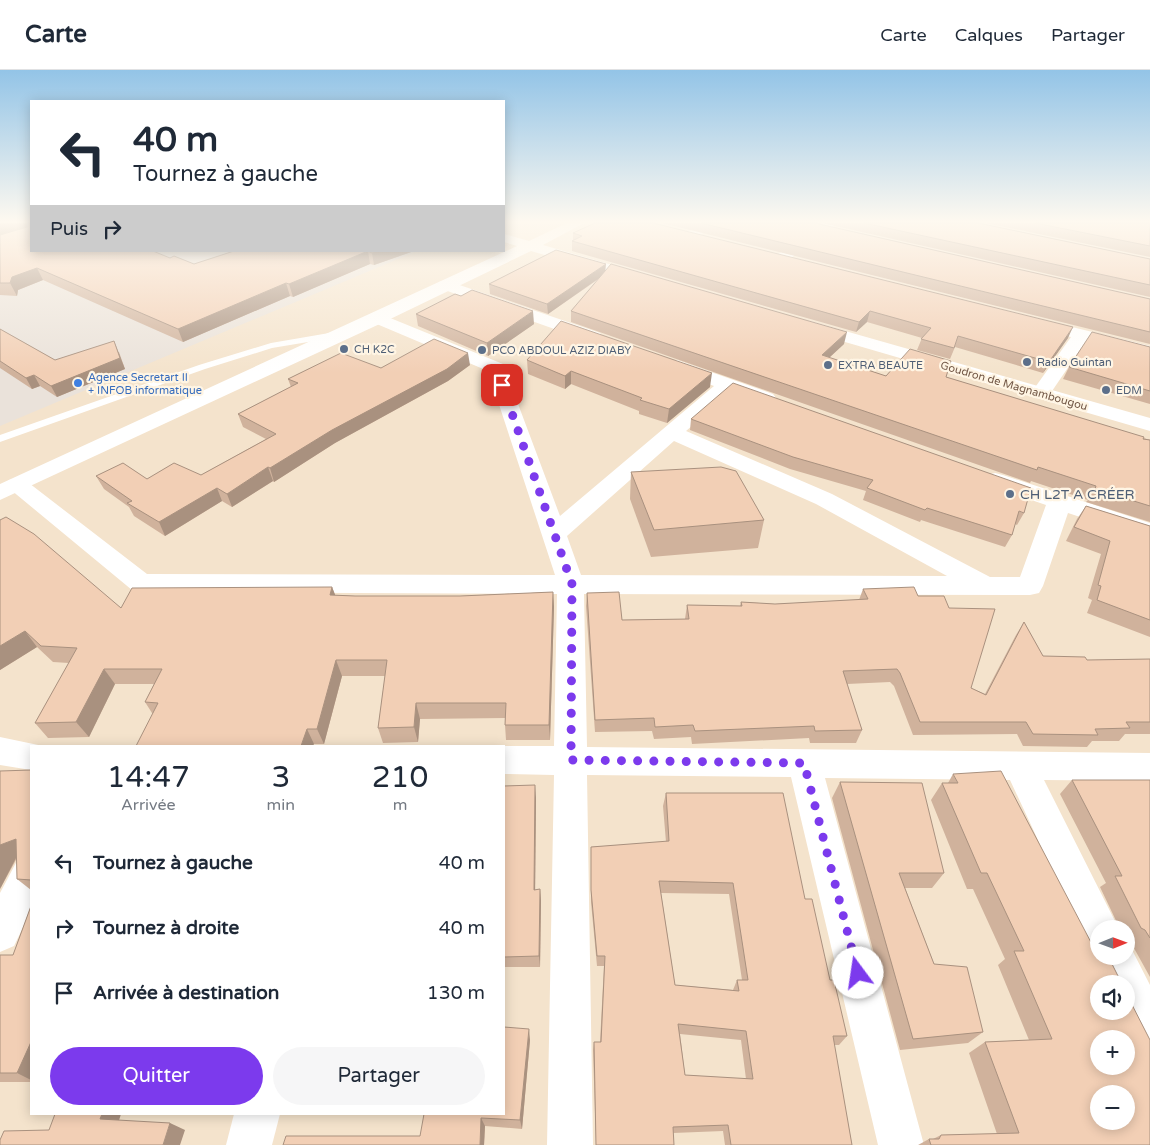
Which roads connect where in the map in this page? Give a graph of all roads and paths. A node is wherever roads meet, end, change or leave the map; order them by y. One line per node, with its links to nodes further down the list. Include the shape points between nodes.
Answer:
1 (470, 273): 4 (street)
2 (625, 273): 3 (street)
3 (662, 284)
4 (445, 285): 6 (street); 12 (street)
5 (1052, 309): 9 (street)
6 (378, 318): 10 (street); 25 (street, via 496,368)
7 (1021, 319): 9 (street)
8 (794, 322): 16 (street, Goudron de Magnambougou)
9 (1040, 324): 11 (street)
10 (345, 333): 20 (lane, via 271,346 202,367); 22 (street)
11 (1082, 334): 13 (street); 16 (street)
12 (615, 344)
13 (1150, 352)
14 (662, 361): 15 (street)
15 (728, 384): 17 (street); 19 (street)
16 (1041, 393): 18 (street, Goudron de Magnambougou)
17 (783, 404)
18 (1150, 425)
19 (672, 432): 25 (street); 27 (street, via 824,499)
20 (0, 439)
21 (976, 473): 23 (street)
22 (8, 489): 26 (street, via 141,583)
23 (1059, 503): 24 (street); 27 (street, via 1030,586)
24 (1150, 532)
25 (554, 534): 26 (street)
26 (572, 584): 27 (street); 31 (street)
27 (984, 586)
28 (0, 751): 29 (street)
29 (30, 756)
30 (505, 760): 31 (street)
31 (571, 760): 32 (street); 42 (street)
32 (804, 763): 33 (street); 43 (street)
33 (1020, 766): 34 (street); 36 (street)
34 (1150, 767)
35 (30, 874): 37 (street)
36 (1096, 920)
37 (0, 932)
38 (1118, 965): 39 (street)
39 (1150, 1030)
40 (257, 1115): 41 (street)
41 (249, 1145)
42 (570, 1145)
43 (901, 1145)

